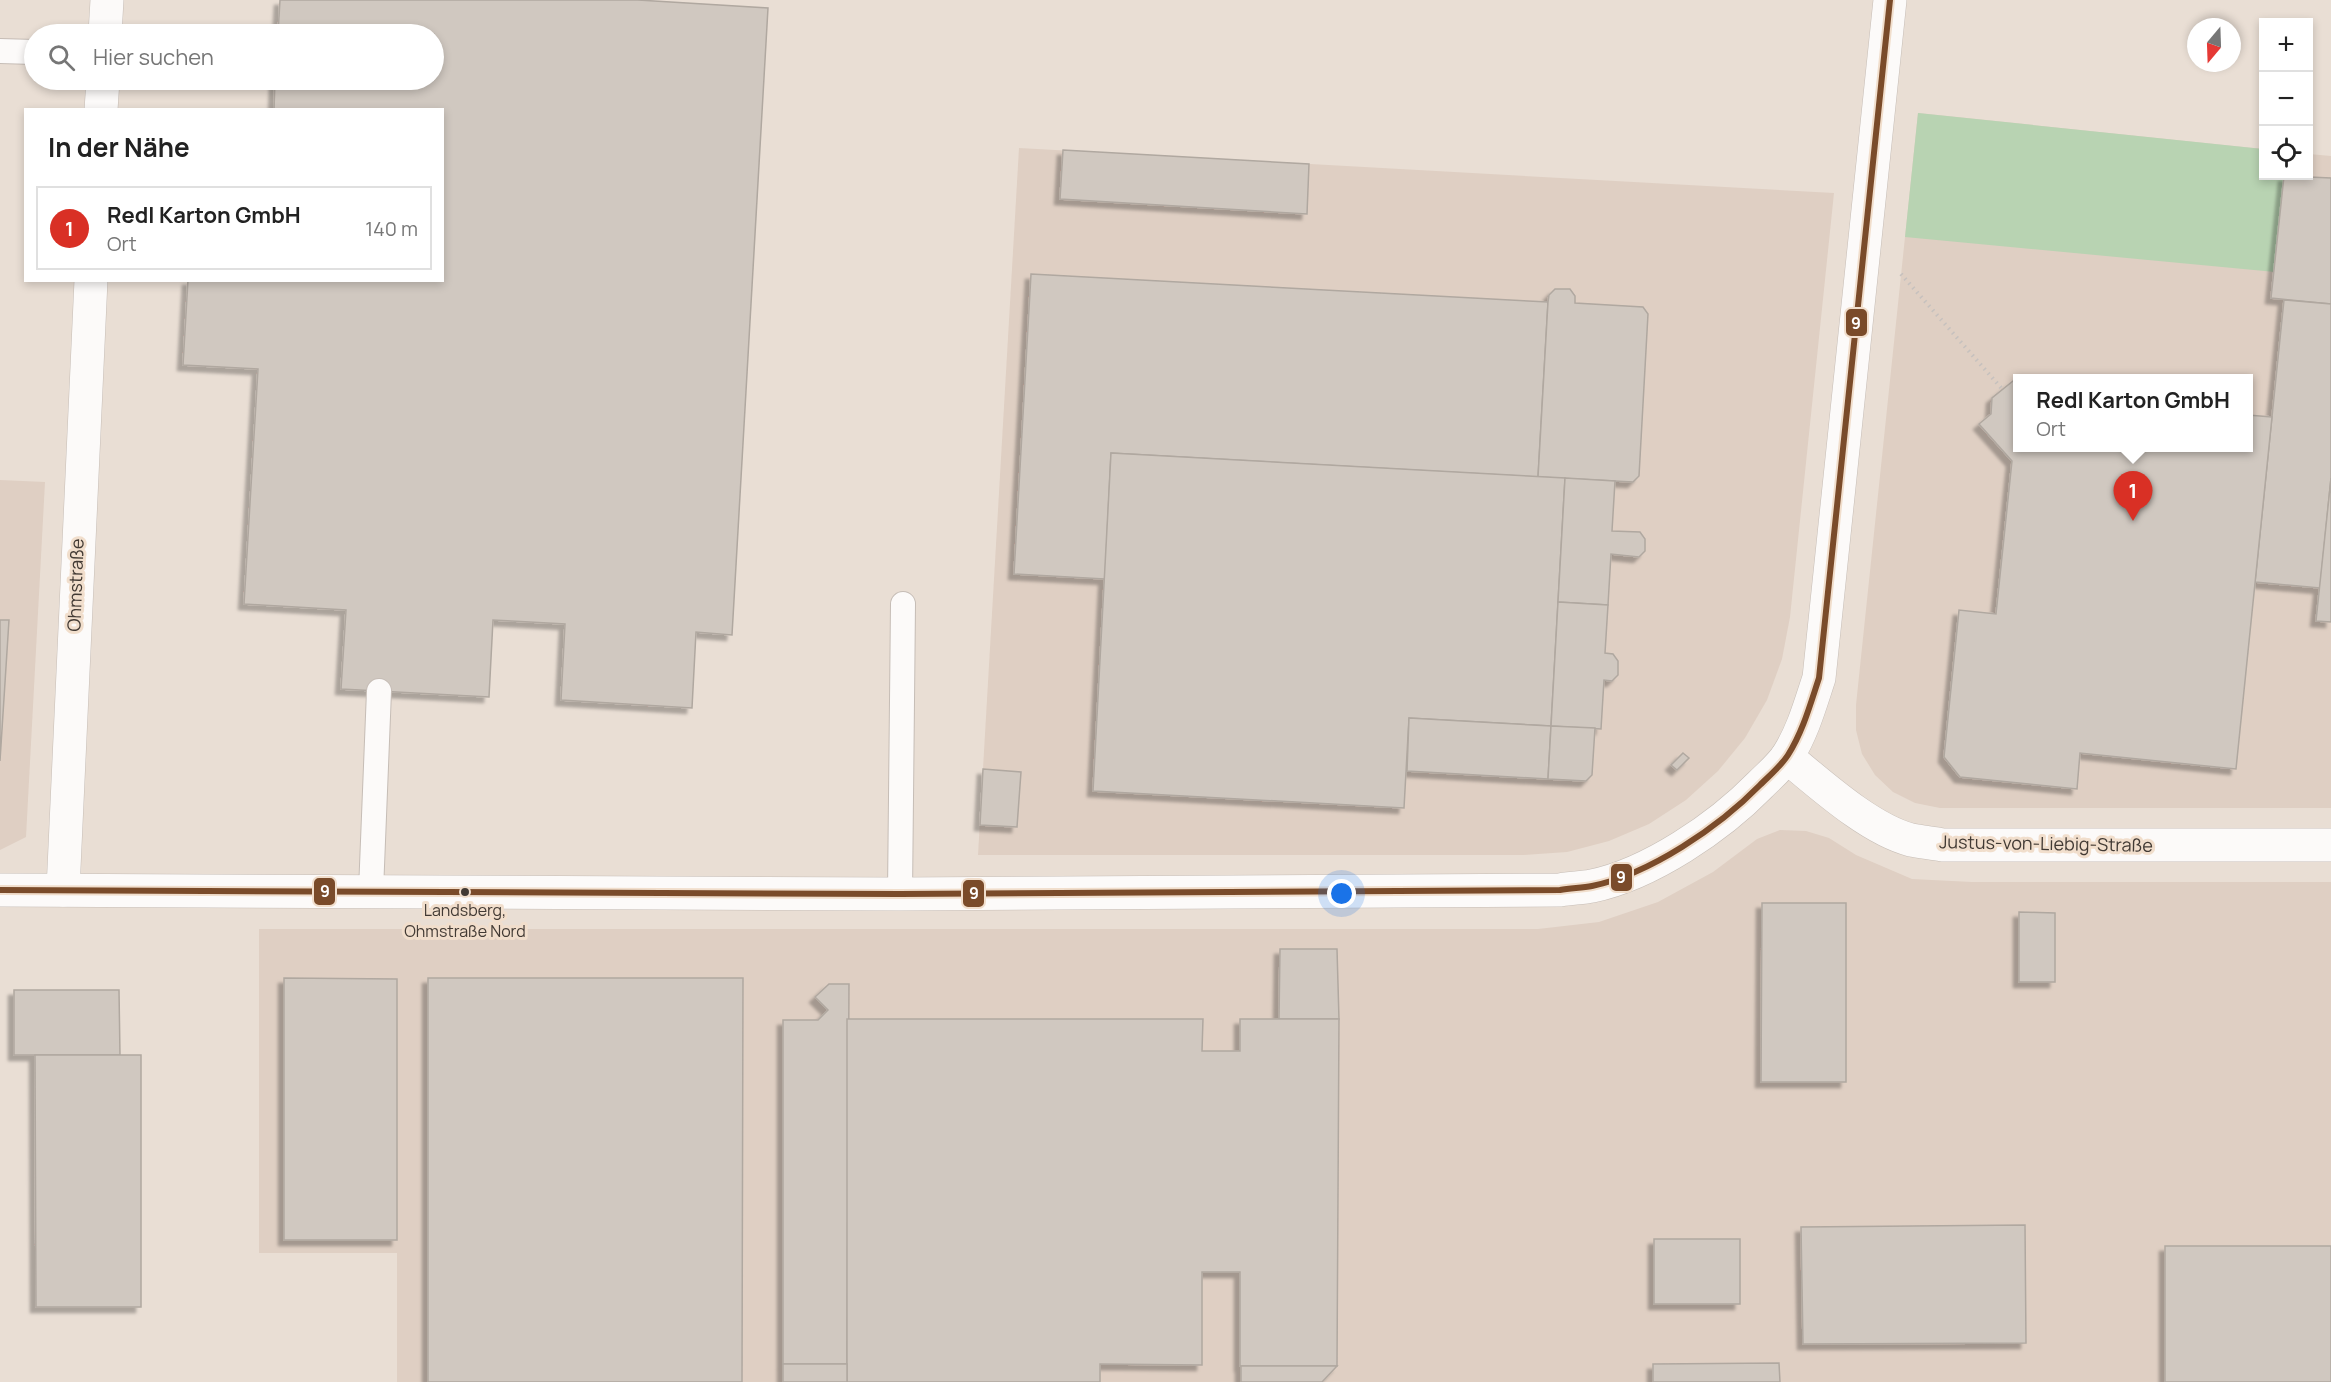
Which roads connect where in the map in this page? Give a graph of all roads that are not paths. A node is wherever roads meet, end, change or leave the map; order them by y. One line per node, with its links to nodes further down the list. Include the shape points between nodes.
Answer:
1 (107, 0): 3 (street)
2 (1890, 0): 11 (street, via 1819,678 1805,723)
3 (106, 24)
4 (0, 51): 5 (lane)
5 (24, 52)
6 (102, 90): 7 (street)
7 (101, 108)
8 (91, 282): 14 (street, Ohmstraße)
9 (903, 604): 16 (lane)
10 (379, 691): 15 (lane)
11 (1787, 757): 12 (street, Justus-von-Liebig-Straße, via 1874,823 1909,839 1943,845); 16 (street, via 1747,799 1674,853 1594,885 1560,890 1350,893)
12 (2331, 845)
13 (0, 890): 14 (street)
14 (63, 890): 15 (street)
15 (371, 891): 16 (street)
16 (900, 894)

